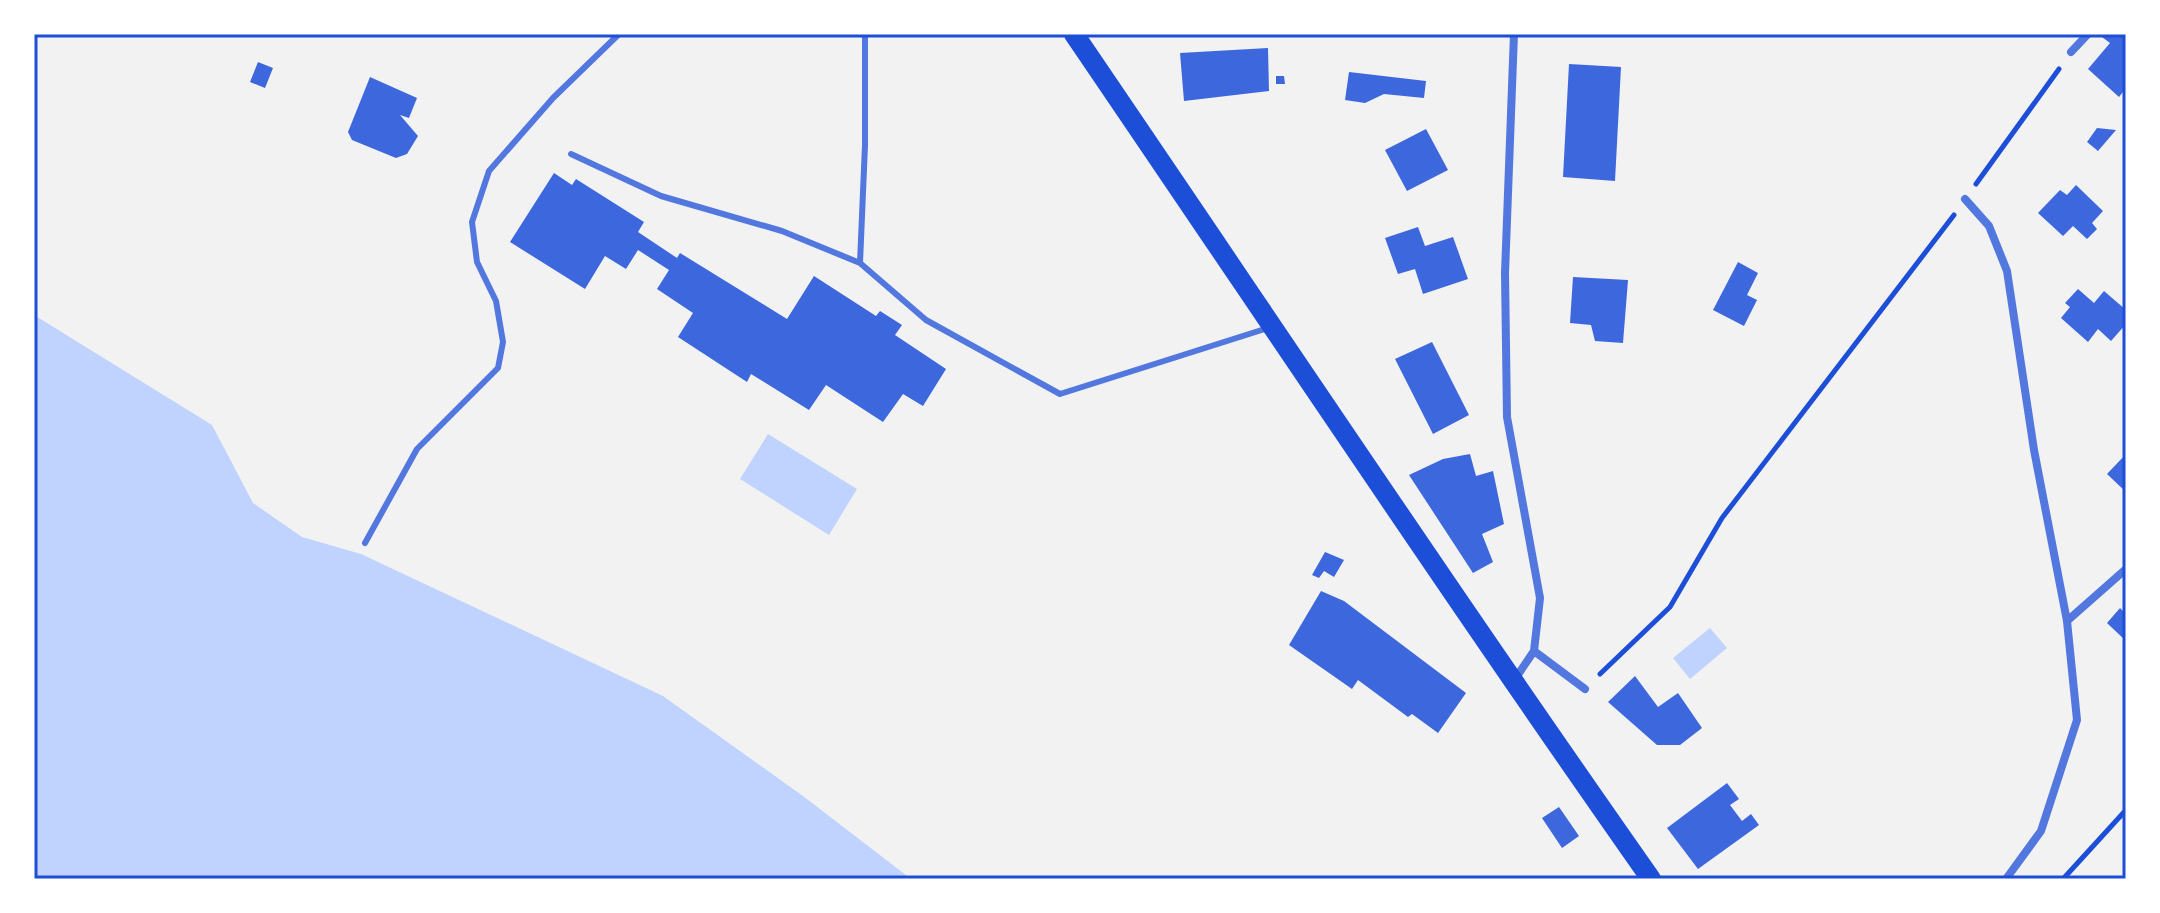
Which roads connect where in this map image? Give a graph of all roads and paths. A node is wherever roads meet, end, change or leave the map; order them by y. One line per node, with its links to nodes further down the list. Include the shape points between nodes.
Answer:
1 (619, 34): 11 (lane, via 489,171 472,222 477,262 496,301 503,342 498,368 417,449)
2 (865, 34): 9 (lane)
3 (1074, 34): 10 (main road)
4 (1514, 34): 14 (street, via 1505,273 1507,417 1540,598)
5 (2088, 34): 6 (street)
6 (2071, 52): 8 (path)
7 (571, 154): 9 (lane, via 661,196 782,231)
8 (1965, 199): 13 (street, via 1989,226 2007,271); 16 (path, via 1722,518 1670,607)
9 (860, 263): 10 (lane, via 926,320 1060,394)
10 (1273, 326): 15 (main road)
11 (365, 543)
12 (2126, 569): 13 (street)
13 (2067, 621): 19 (street, via 2077,720 2041,831)
14 (1534, 651): 15 (street); 16 (street)
15 (1513, 683): 18 (main road)
16 (1585, 689)
17 (2126, 810): 20 (path)
18 (1651, 879)
19 (2006, 879)
20 (2063, 879)

